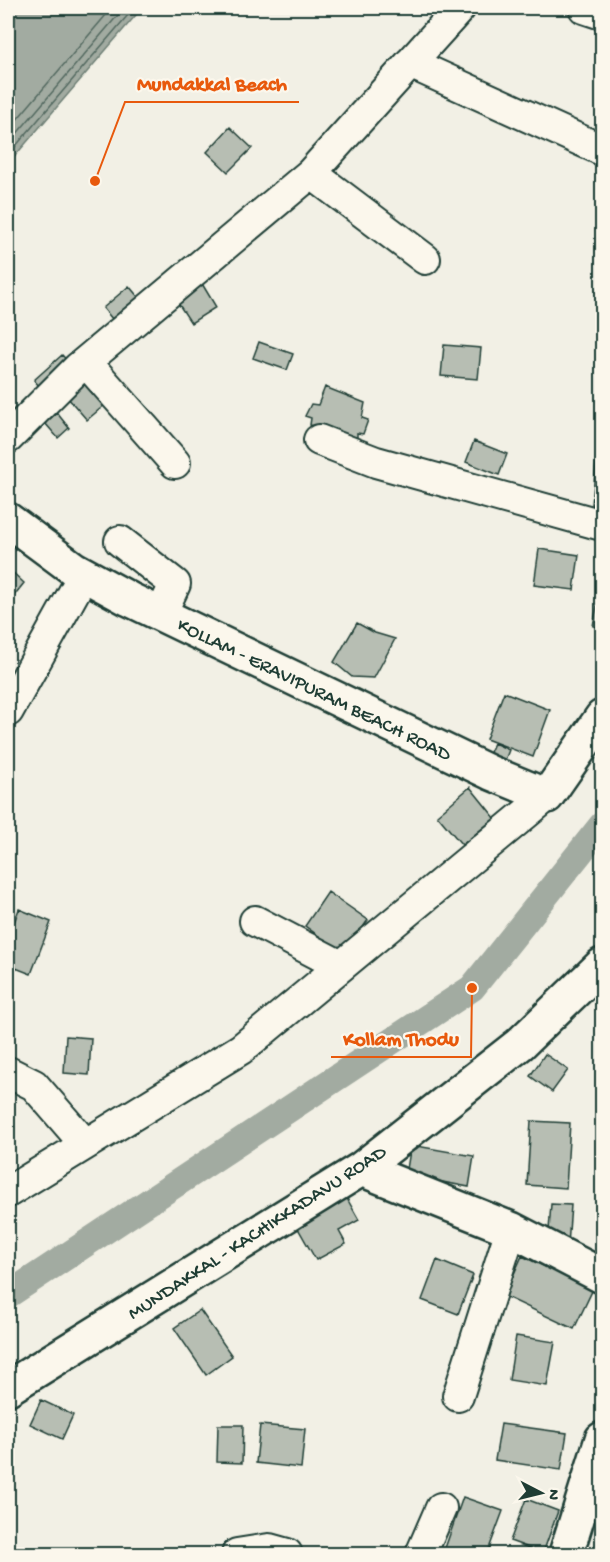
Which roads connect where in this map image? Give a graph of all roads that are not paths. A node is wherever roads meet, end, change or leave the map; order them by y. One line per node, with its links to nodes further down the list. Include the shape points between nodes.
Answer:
1 (460, 8): 4 (street)
2 (584, 8): 3 (street)
3 (603, 14)
4 (410, 63): 5 (street); 6 (street)
5 (603, 150)
6 (311, 173): 7 (street); 8 (street)
7 (425, 259)
8 (86, 362): 9 (street); 11 (street)
9 (8, 438)
10 (319, 440): 13 (street, via 376,462)
11 (175, 463)
12 (8, 520): 15 (street, KOLLAM - ERAVIPURAM BEACH ROAD)
13 (603, 525)
14 (120, 541): 16 (street, via 175,584)
15 (84, 574): 16 (street, KOLLAM - ERAVIPURAM BEACH ROAD); 17 (street)
16 (161, 614): 19 (street, KOLLAM - ERAVIPURAM BEACH ROAD, via 491,773)
17 (8, 711)
18 (603, 717): 19 (street)
19 (548, 796): 22 (street)
20 (255, 921): 22 (street)
21 (603, 965): 25 (street, MUNDAKKAL - KACHIKKADAVU ROAD, via 520,1044)
22 (341, 966): 24 (street, via 240,1049)
23 (8, 1072): 24 (street, via 34,1085)
24 (85, 1144): 26 (street)
25 (361, 1169): 27 (street); 29 (street, MUNDAKKAL - KACHIKKADAVU ROAD)
26 (8, 1192)
27 (512, 1229): 28 (street); 30 (street)
28 (603, 1276)
29 (8, 1388)
30 (458, 1396)
31 (603, 1439): 36 (street)
32 (441, 1508): 35 (street)
33 (237, 1554): 34 (street, via 269,1549)
34 (287, 1554)
35 (421, 1554)
36 (566, 1554)

